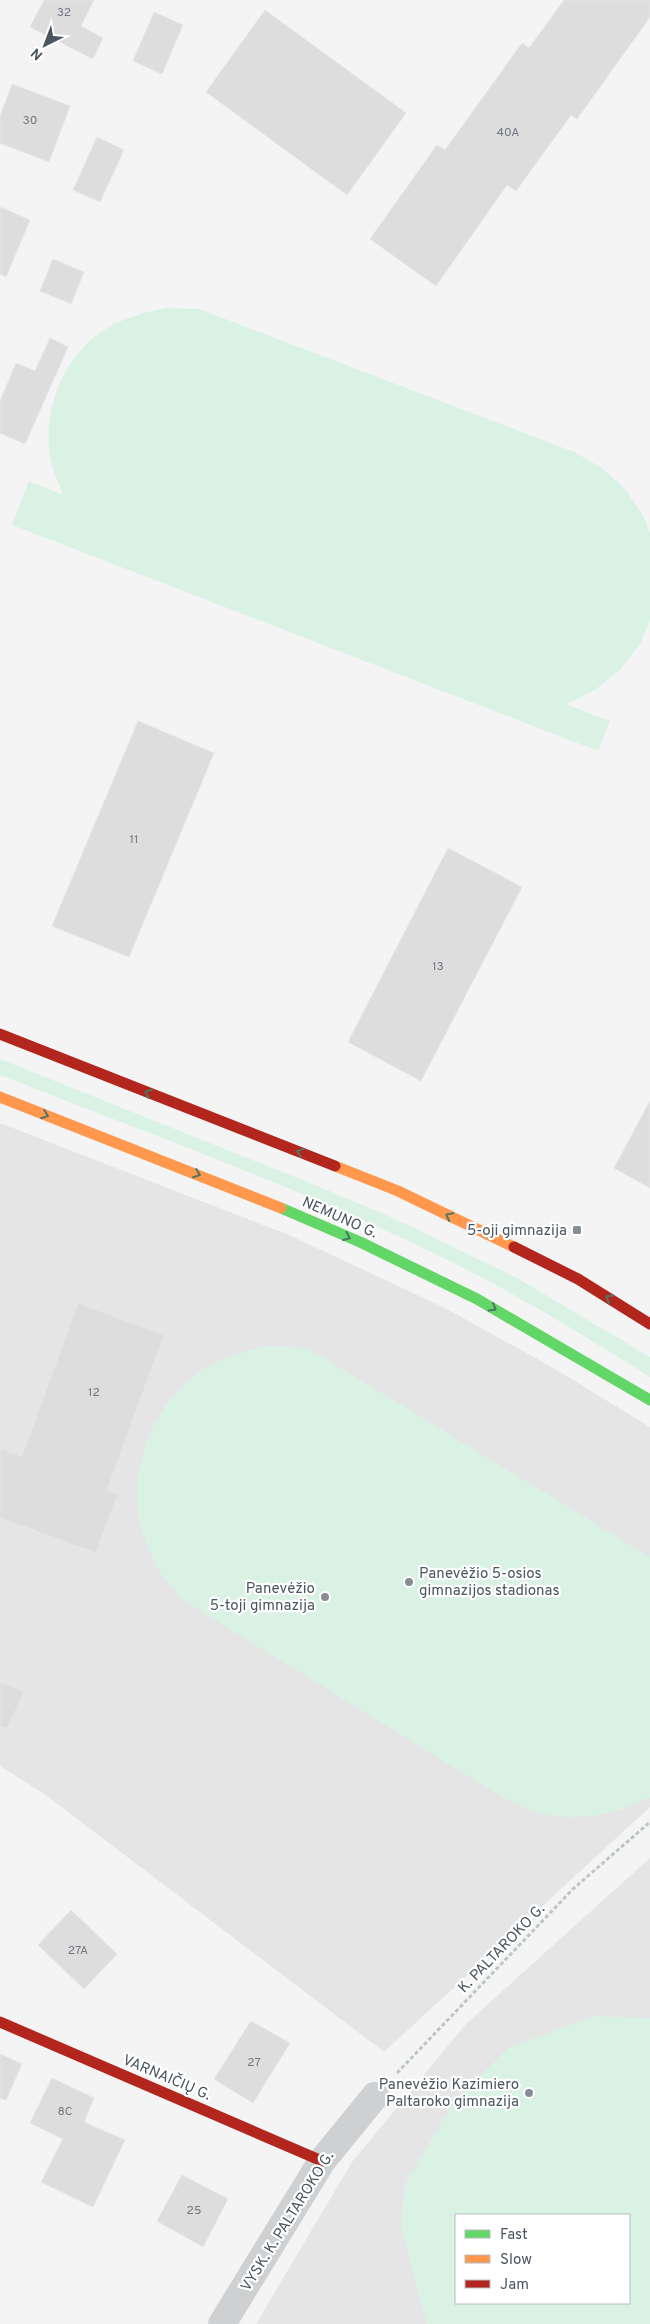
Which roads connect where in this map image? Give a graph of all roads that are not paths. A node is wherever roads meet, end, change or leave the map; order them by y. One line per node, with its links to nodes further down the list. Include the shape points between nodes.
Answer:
1 (0, 1034): 3 (main road, one-way to 1, via 578,1279 398,1191)
2 (0, 1097): 4 (main road, NEMUNO G., one-way to 4, via 280,1206 394,1258 477,1298)
3 (650, 1324)
4 (650, 1400)
5 (0, 2022): 7 (main road, VARNAIČIŲ G.)
6 (375, 2096): 7 (street, VYSK. K. PALTAROKO G.)
7 (322, 2161): 8 (street, VYSK. K. PALTAROKO G.)
8 (222, 2324)

